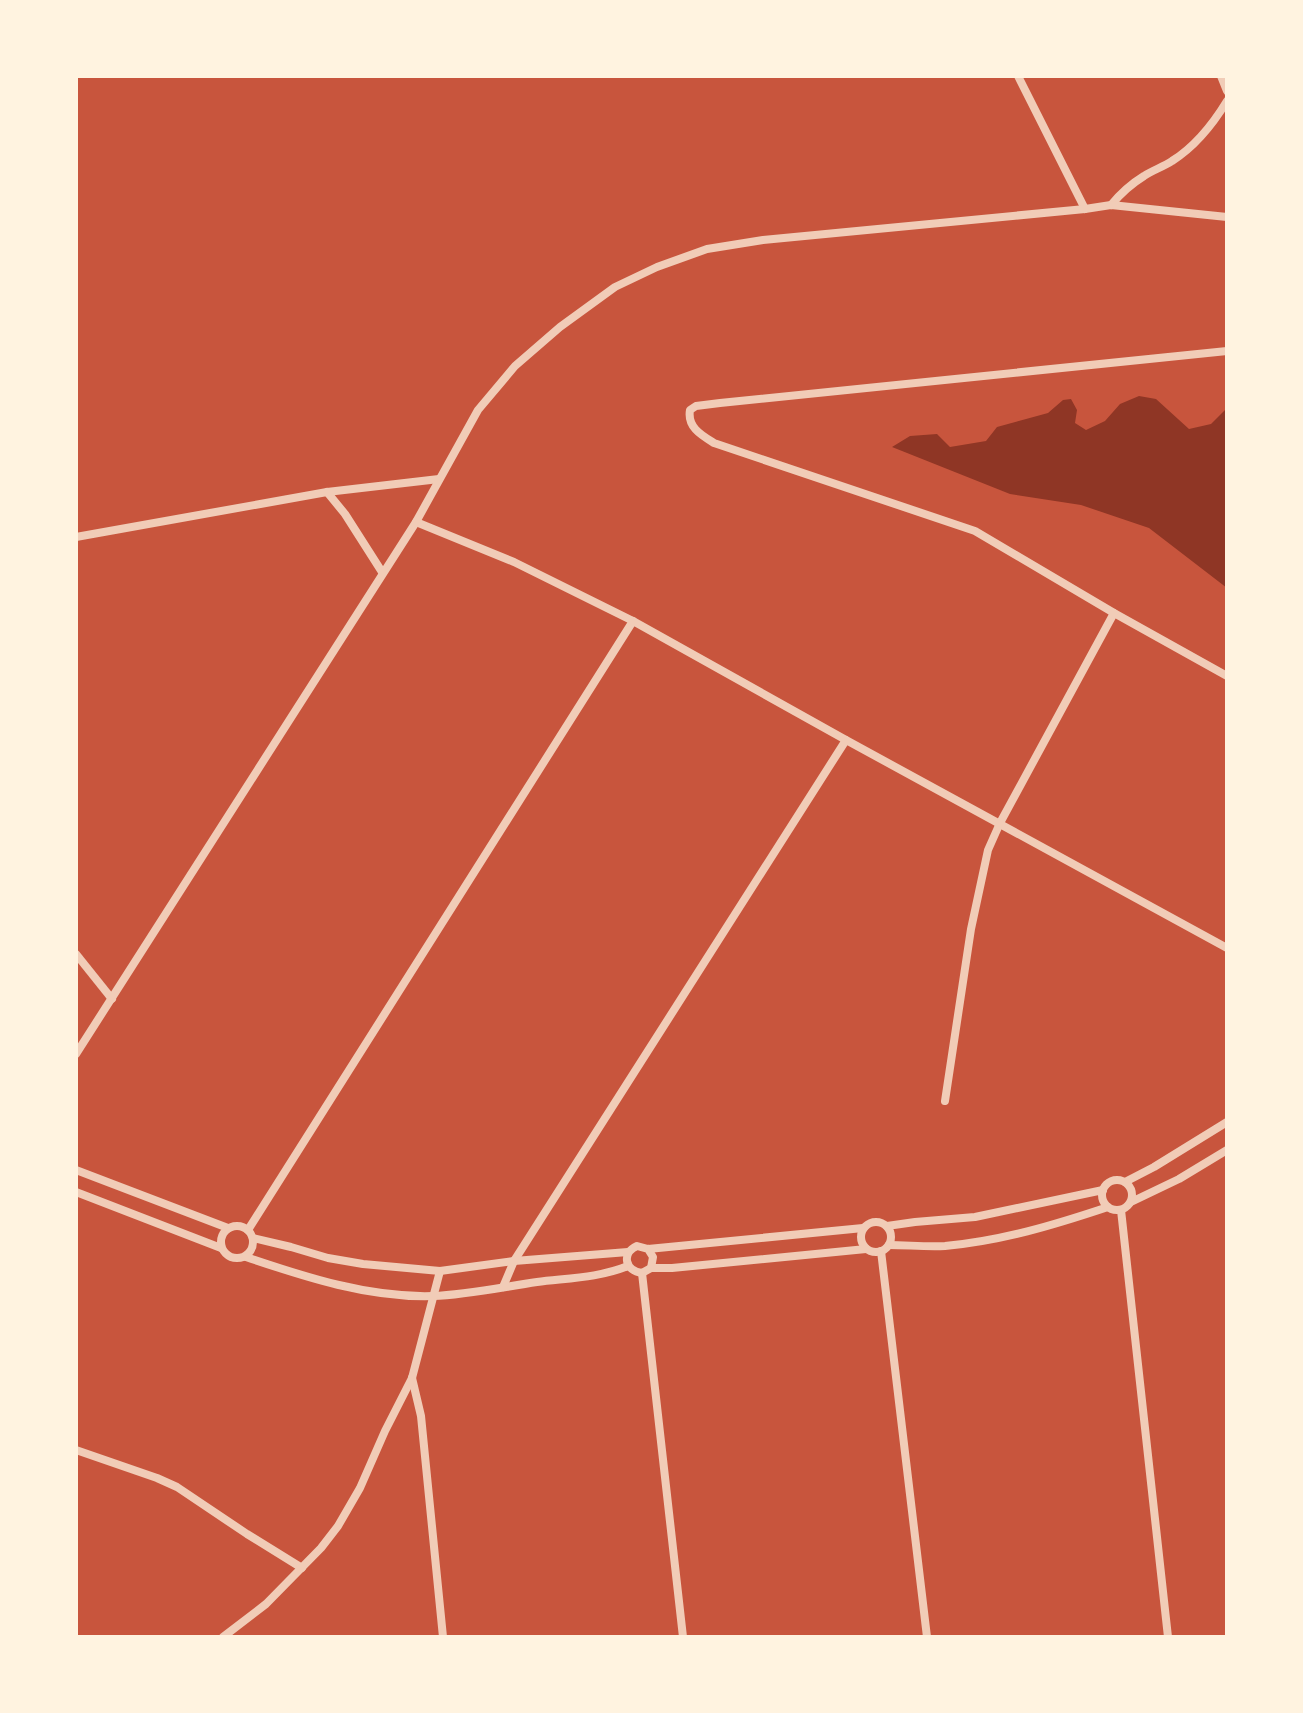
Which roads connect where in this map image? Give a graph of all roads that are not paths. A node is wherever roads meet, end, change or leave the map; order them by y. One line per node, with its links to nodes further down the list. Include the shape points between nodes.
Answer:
1 (1018, 76): 6 (street)
2 (1221, 76): 3 (street)
3 (1227, 91)
4 (1227, 101): 5 (street, via 1198,140 1125,189)
5 (1111, 205): 6 (street); 7 (street)
6 (1085, 209): 9 (street, via 763,240 707,249 657,267 615,287 515,366 478,410)
7 (1227, 217)
8 (1227, 351): 14 (street, via 690,410 695,429 714,443 975,531)
9 (439, 479): 10 (street); 11 (street)
10 (327, 492): 12 (street); 13 (street)
11 (416, 522): 13 (street); 15 (street, via 514,562)
12 (76, 537)
13 (382, 572): 21 (street)
14 (1114, 613): 16 (street); 18 (street)
15 (633, 621): 17 (street); 36 (street)
16 (1227, 676)
17 (846, 740): 18 (street); 44 (street)
18 (1000, 823): 19 (street); 23 (street, via 988,850 971,929)
19 (1227, 948)
20 (76, 954): 21 (street)
21 (112, 999): 22 (street)
22 (76, 1054)
23 (945, 1101)
24 (1227, 1122): 27 (street)
25 (1227, 1150): 30 (street)
26 (76, 1170): 34 (street)
27 (1125, 1182): 28 (street, via 1112,1180); 30 (street)
28 (1103, 1190): 31 (street); 33 (street, via 975,1217)
29 (76, 1192): 38 (street)
30 (1131, 1202): 32 (street)
31 (1108, 1207): 32 (street); 37 (street, via 991,1240)
32 (1121, 1210): 58 (street)
33 (887, 1226): 35 (street, via 875,1221); 37 (street)
34 (228, 1228): 36 (street, via 242,1227); 38 (street)
35 (863, 1228): 39 (street); 40 (street)
36 (250, 1234): 43 (street); 47 (street, via 328,1258)
37 (889, 1245): 41 (street)
38 (221, 1248): 43 (street, via 231,1258)
39 (648, 1249): 42 (street, via 637,1246); 46 (street)
40 (866, 1249): 41 (street); 46 (street)
41 (881, 1251): 57 (street)
42 (628, 1252): 44 (street); 45 (street)
43 (246, 1257): 50 (street, via 357,1288)
44 (514, 1261): 47 (street); 49 (street)
45 (628, 1266): 48 (street); 49 (street, via 609,1274)
46 (651, 1268): 48 (street)
47 (440, 1271): 50 (street)
48 (642, 1273): 56 (street)
49 (503, 1287): 50 (street)
50 (434, 1296): 51 (street)
51 (412, 1378): 53 (street, via 360,1488 338,1526); 55 (street, via 421,1416)
52 (76, 1450): 53 (street, via 177,1487)
53 (302, 1568): 54 (street)
54 (223, 1637)
55 (443, 1637)
56 (683, 1637)
57 (927, 1637)
58 (1168, 1637)

